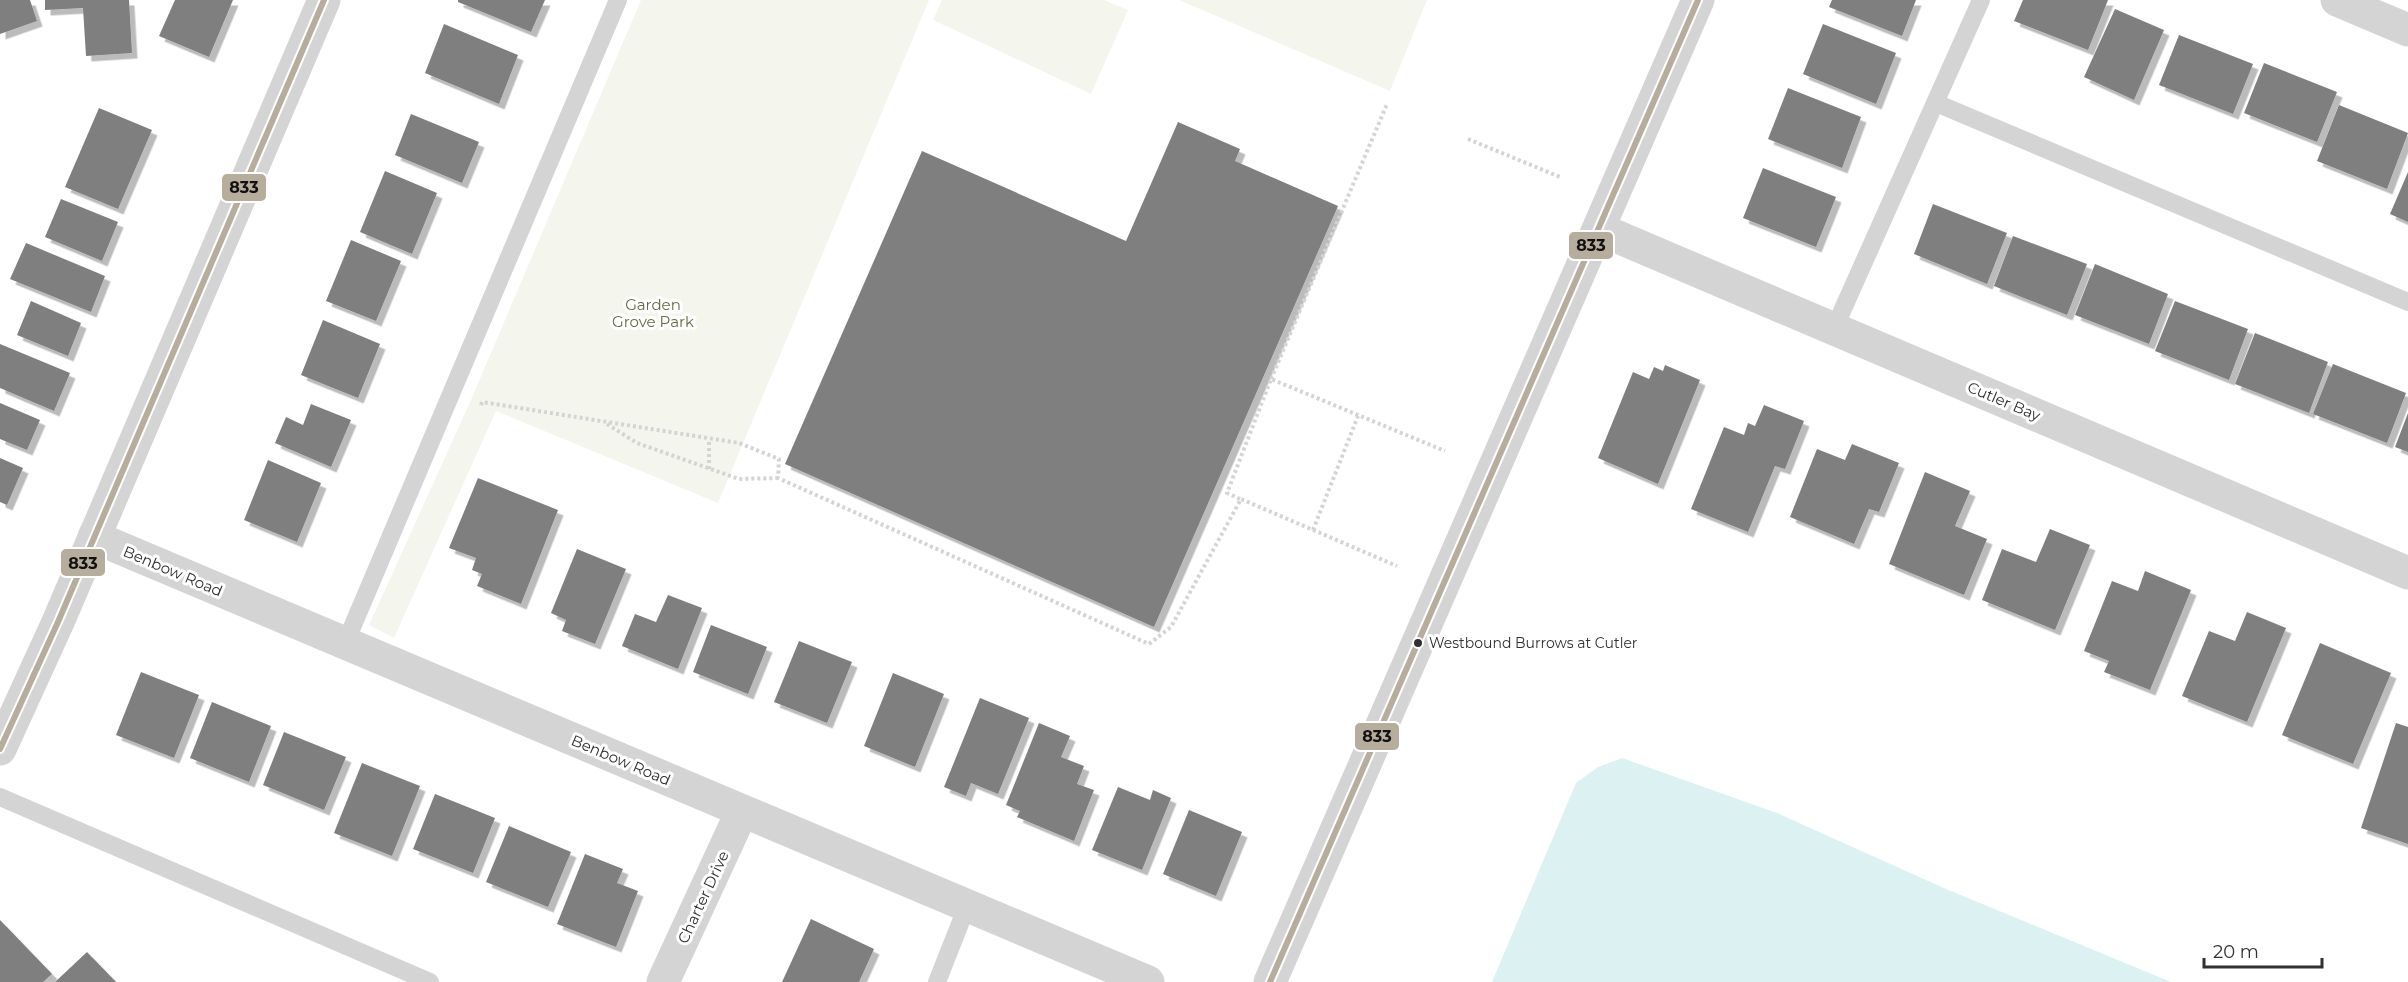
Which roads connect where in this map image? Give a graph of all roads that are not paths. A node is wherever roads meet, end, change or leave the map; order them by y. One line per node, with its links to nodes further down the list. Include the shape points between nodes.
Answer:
1 (324, 0): 11 (street)
2 (618, 0): 13 (lane)
3 (1698, 0): 8 (street)
4 (1982, 0): 7 (lane)
5 (2337, 0): 6 (street)
6 (2408, 30)
7 (1936, 103): 9 (lane); 10 (lane)
8 (1599, 229): 10 (street, Cutler Bay); 22 (street)
9 (2408, 302)
10 (1834, 329): 12 (street, Cutler Bay)
11 (94, 537): 13 (street, Benbow Road); 14 (street)
12 (2408, 573)
13 (345, 644): 16 (street, Benbow Road)
14 (0, 749)
15 (0, 797): 18 (lane)
16 (742, 811): 17 (street, Benbow Road); 19 (street, Charter Drive)
17 (967, 906): 20 (lane); 21 (street, Benbow Road)
18 (430, 982)
19 (663, 982)
20 (937, 982)
21 (1148, 982)
22 (1270, 982)

